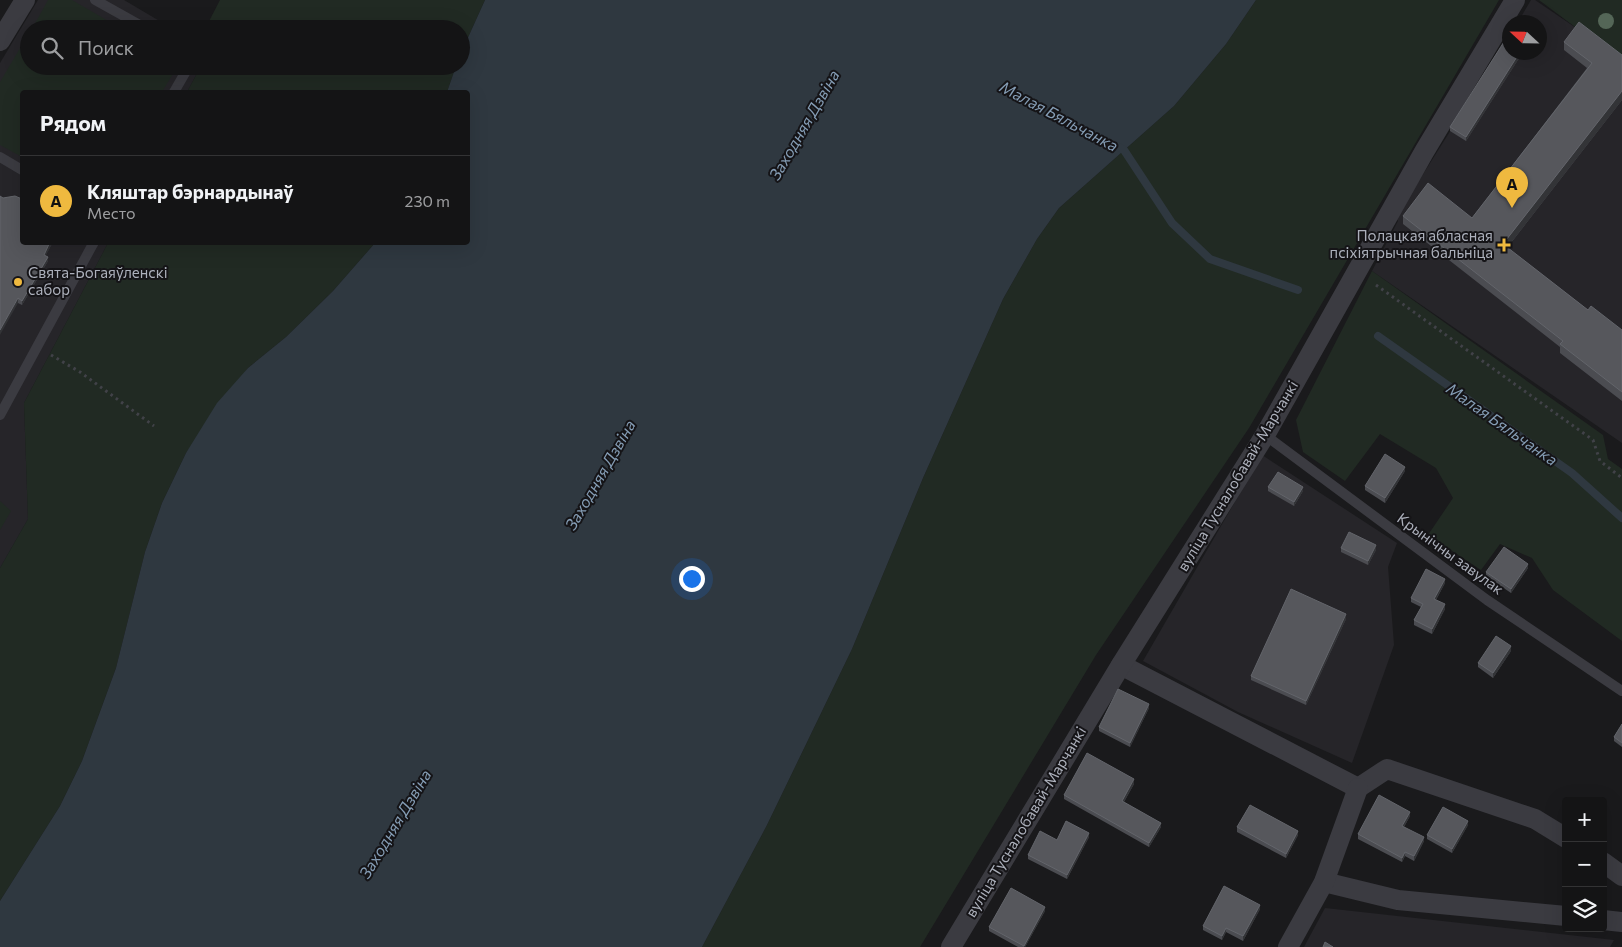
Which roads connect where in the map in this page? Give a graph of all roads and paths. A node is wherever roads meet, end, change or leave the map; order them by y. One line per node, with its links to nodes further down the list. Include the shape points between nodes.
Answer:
1 (24, 0): 5 (street)
2 (95, 0): 4 (lane)
3 (1515, 0): 11 (street, вуліца Тусналобавай-Марчанкі, via 1424,152)
4 (131, 20)
5 (0, 41)
6 (183, 75): 7 (lane)
7 (175, 90)
8 (0, 157): 9 (lane)
9 (20, 169)
10 (92, 245): 13 (lane)
11 (1358, 271): 15 (street, вуліца Тусналобавай-Марчанкі); 16 (path, via 1593,440 1600,461)
12 (58, 359): 14 (path)
13 (0, 415)
14 (154, 426)
15 (1266, 435): 17 (street, вуліца Тусналобавай-Марчанкі); 18 (lane, Крынічны завулак, via 1487,600)
16 (1622, 478)
17 (1121, 664): 19 (street); 27 (street, вуліца Тусналобавай-Марчанкі)
18 (1622, 691)
19 (1358, 788): 20 (street, via 1387,769 1535,819); 23 (street)
20 (1562, 836)
21 (1607, 865): 22 (street)
22 (1622, 876)
23 (1324, 882): 24 (street, via 1398,900); 28 (street)
24 (1562, 916)
25 (1607, 920): 26 (street)
26 (1622, 922)
27 (951, 947)
28 (1288, 947)

